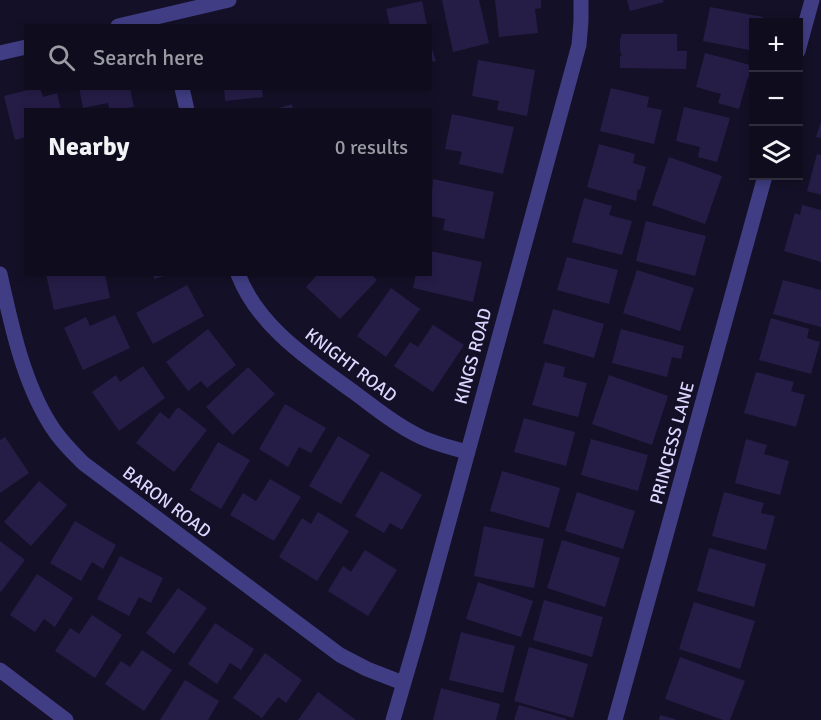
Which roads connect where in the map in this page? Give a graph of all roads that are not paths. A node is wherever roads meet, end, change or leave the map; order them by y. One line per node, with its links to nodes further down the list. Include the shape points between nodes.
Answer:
1 (229, 0): 4 (street)
2 (581, 0): 14 (street, KINGS ROAD, via 579,45)
3 (812, 0): 6 (street)
4 (167, 20): 5 (street)
5 (134, 24)
6 (803, 33)
7 (24, 47): 8 (street)
8 (0, 53)
9 (182, 90): 10 (street)
10 (187, 108)
11 (764, 180): 19 (street, PRINCESS LANE)
12 (0, 274): 16 (street, BARON ROAD, via 36,398 51,426 83,463 340,655)
13 (239, 276): 14 (street, KNIGHT ROAD, via 262,315 308,359 392,421 416,435)
14 (467, 452): 16 (street, KINGS ROAD)
15 (0, 670): 17 (street)
16 (404, 683): 18 (street, KINGS ROAD)
17 (66, 720)
18 (393, 720)
19 (615, 720)

